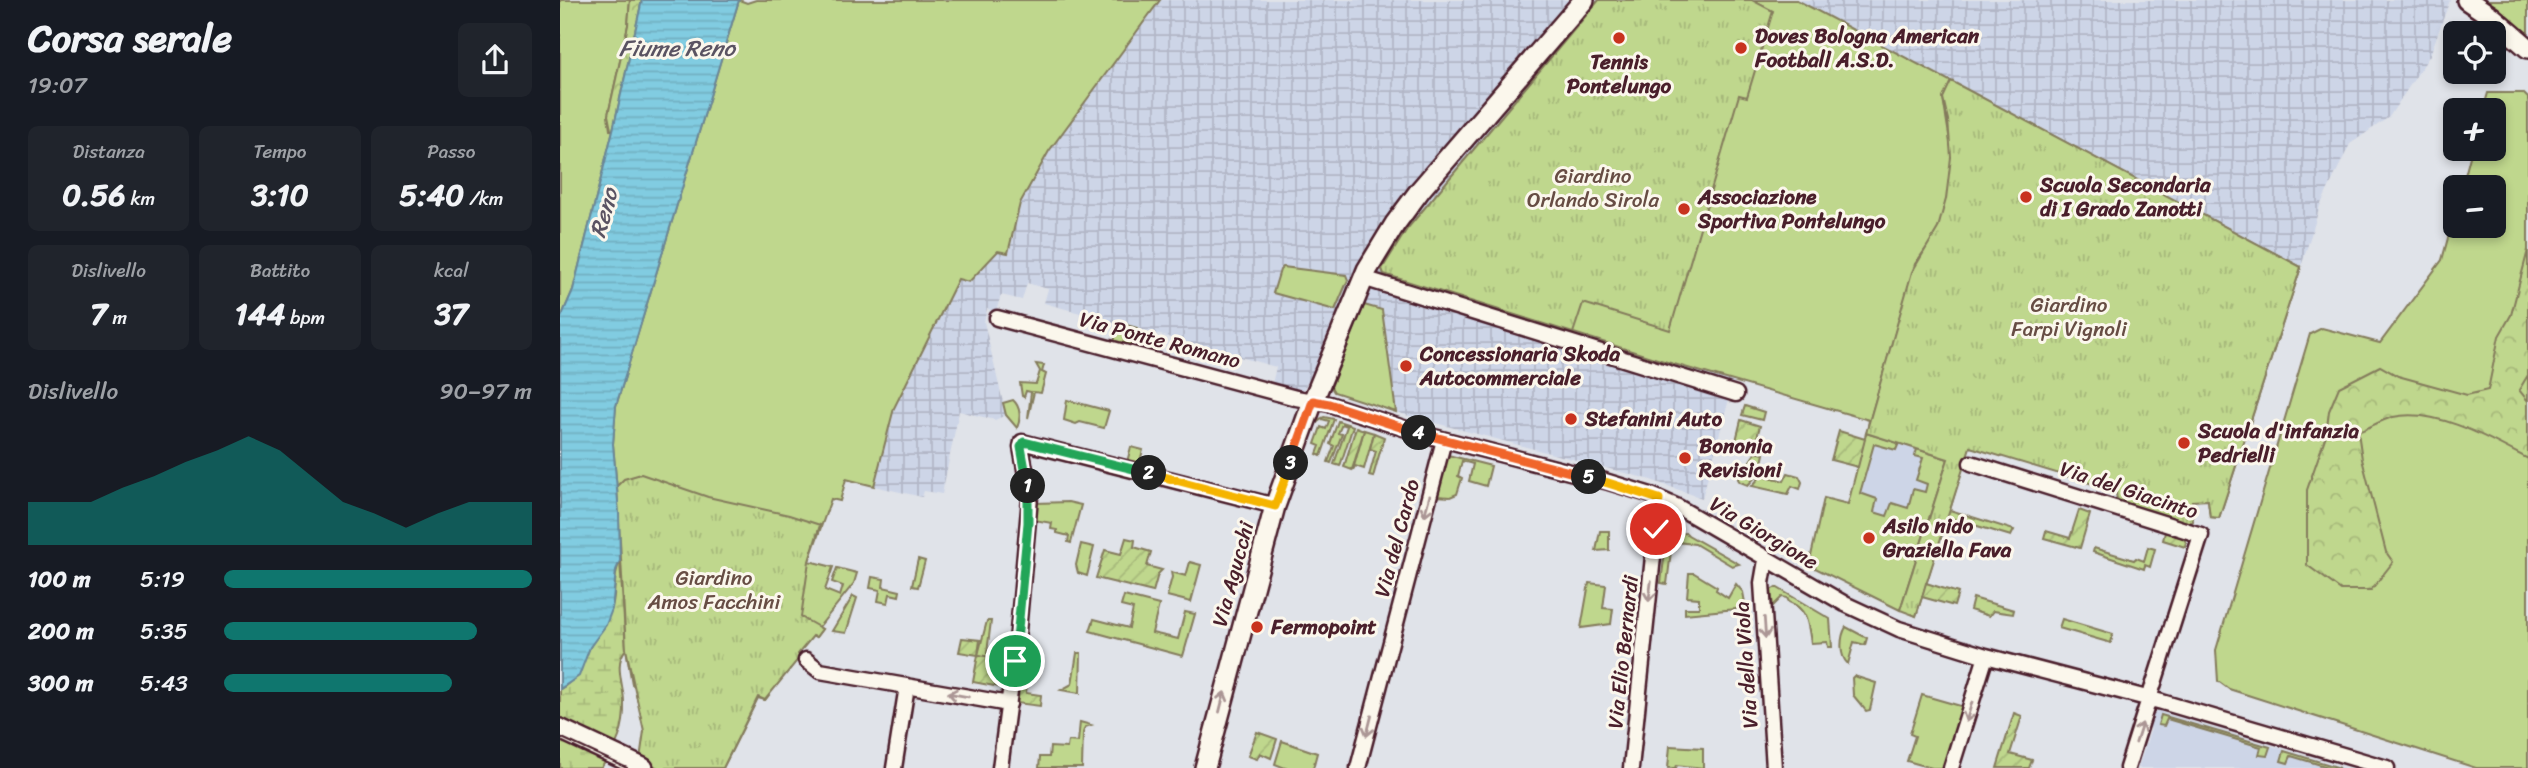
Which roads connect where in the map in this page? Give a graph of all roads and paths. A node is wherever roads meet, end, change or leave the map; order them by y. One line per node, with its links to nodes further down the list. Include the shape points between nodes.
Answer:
1 (1584, 0): 4 (street, Via Agucchi, via 1421,189)
2 (2467, 0): 3 (street)
3 (2528, 48)
4 (1363, 278): 6 (street); 7 (street, Via Agucchi)
5 (997, 318): 7 (street, Via Ponte Romano)
6 (1736, 394)
7 (1313, 401): 8 (street, Via Giorgione); 11 (street, Via Agucchi)
8 (1444, 440): 10 (street, Via Giorgione); 25 (street, Via del Cardo, one-way to 25)
9 (1971, 463): 16 (street, Via del Giacinto, via 2201,535)
10 (1659, 499): 12 (street, Via Giorgione); 26 (street, Via Elio Bernardi, one-way to 26)
11 (1275, 506): 17 (street, via 1023,442 1030,502); 24 (street, Via Agucchi, one-way to 11)
12 (1766, 560): 13 (street, Via Giorgione, via 1885,624); 27 (street, Via della Viola, one-way to 27, via 1762,583)
13 (1986, 656): 16 (street, Via Giorgione); 28 (street, one-way to 28)
14 (806, 660): 15 (street, via 820,671)
15 (907, 686): 17 (street, one-way to 15); 22 (street)
16 (2150, 698): 29 (street, Via del Giacinto, one-way to 16); 30 (street, Via Giorgione)
17 (1009, 704): 23 (street)
18 (560, 729): 21 (street)
19 (560, 744): 20 (street)
20 (611, 768)
21 (643, 768)
22 (894, 768)
23 (1000, 768)
24 (1205, 768)
25 (1358, 768)
26 (1631, 768)
27 (1774, 768)
28 (1951, 768)
29 (2127, 768)
30 (2387, 768)

